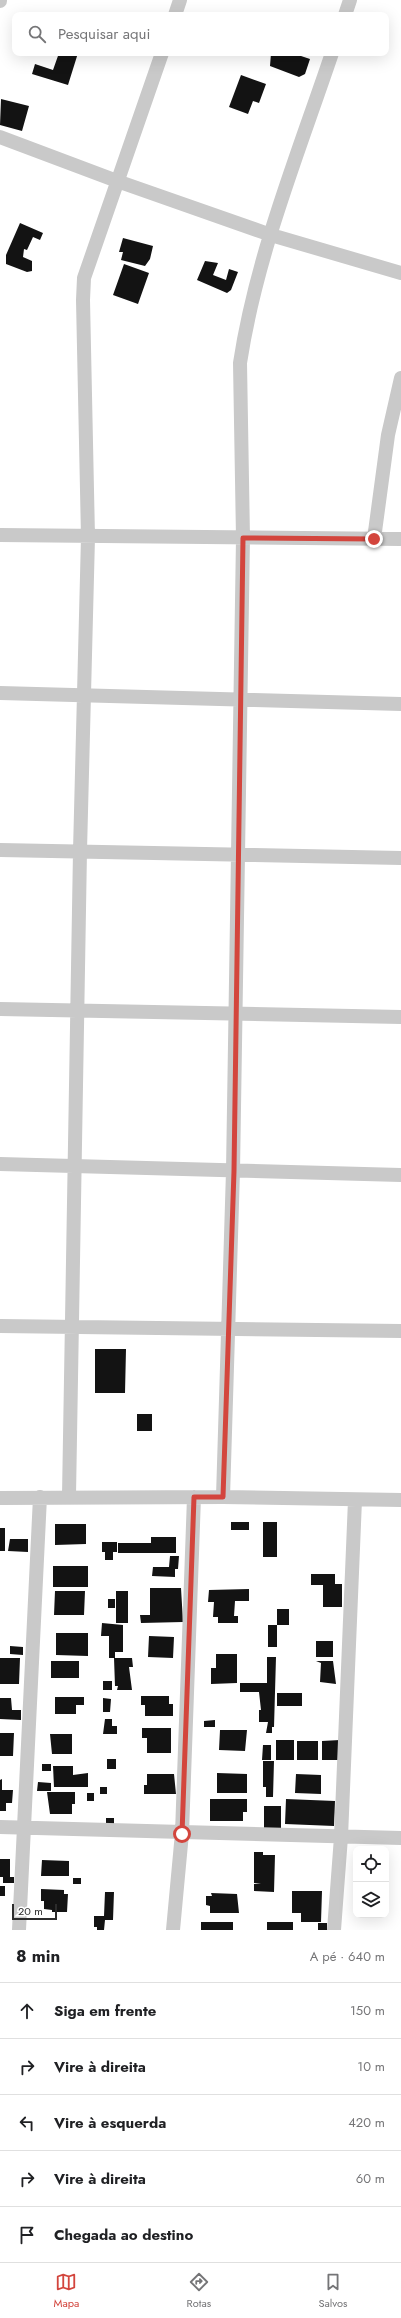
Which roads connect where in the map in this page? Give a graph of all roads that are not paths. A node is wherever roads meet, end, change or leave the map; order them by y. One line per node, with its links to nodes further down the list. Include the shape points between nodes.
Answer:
1 (180, 0): 3 (street)
2 (350, 0): 4 (street)
3 (176, 12)
4 (346, 12)
5 (161, 56): 8 (street)
6 (331, 56): 9 (street)
7 (0, 137): 8 (street)
8 (117, 181): 9 (street); 13 (street, via 84,278 83,363)
9 (271, 235): 10 (street); 14 (street, via 240,363)
10 (401, 273)
11 (401, 378): 15 (street, via 388,435)
12 (0, 536): 13 (street)
13 (88, 537): 14 (street); 18 (street)
14 (243, 538): 15 (street); 19 (street)
15 (374, 539): 16 (street)
16 (401, 539)
17 (0, 693): 18 (street)
18 (84, 694): 19 (street); 22 (street)
19 (239, 698): 20 (street); 23 (street)
20 (401, 704)
21 (0, 850): 22 (street)
22 (80, 850): 23 (street); 26 (street)
23 (238, 855): 24 (street); 27 (street)
24 (401, 858)
25 (0, 1009): 26 (street)
26 (78, 1010): 27 (street); 30 (street)
27 (235, 1013): 28 (street); 31 (street)
28 (401, 1018)
29 (0, 1164): 30 (street)
30 (75, 1168): 31 (street); 34 (street)
31 (234, 1171): 32 (street); 35 (street)
32 (401, 1175)
33 (0, 1326): 34 (street)
34 (71, 1327): 35 (street); 37 (street)
35 (229, 1328): 36 (street); 40 (street)
36 (401, 1331)
37 (69, 1496): 38 (street); 39 (street)
38 (40, 1497): 41 (street); 45 (street)
39 (194, 1497): 40 (street); 46 (street)
40 (223, 1497): 42 (street)
41 (0, 1498)
42 (355, 1500): 43 (street); 47 (street)
43 (401, 1500)
44 (0, 1827): 45 (street)
45 (24, 1828): 46 (street); 49 (street)
46 (182, 1834): 47 (street); 50 (street)
47 (341, 1837): 48 (street); 51 (street)
48 (401, 1838)
49 (19, 1930)
50 (173, 1930)
51 (334, 1930): 52 (street)
52 (340, 1930)

